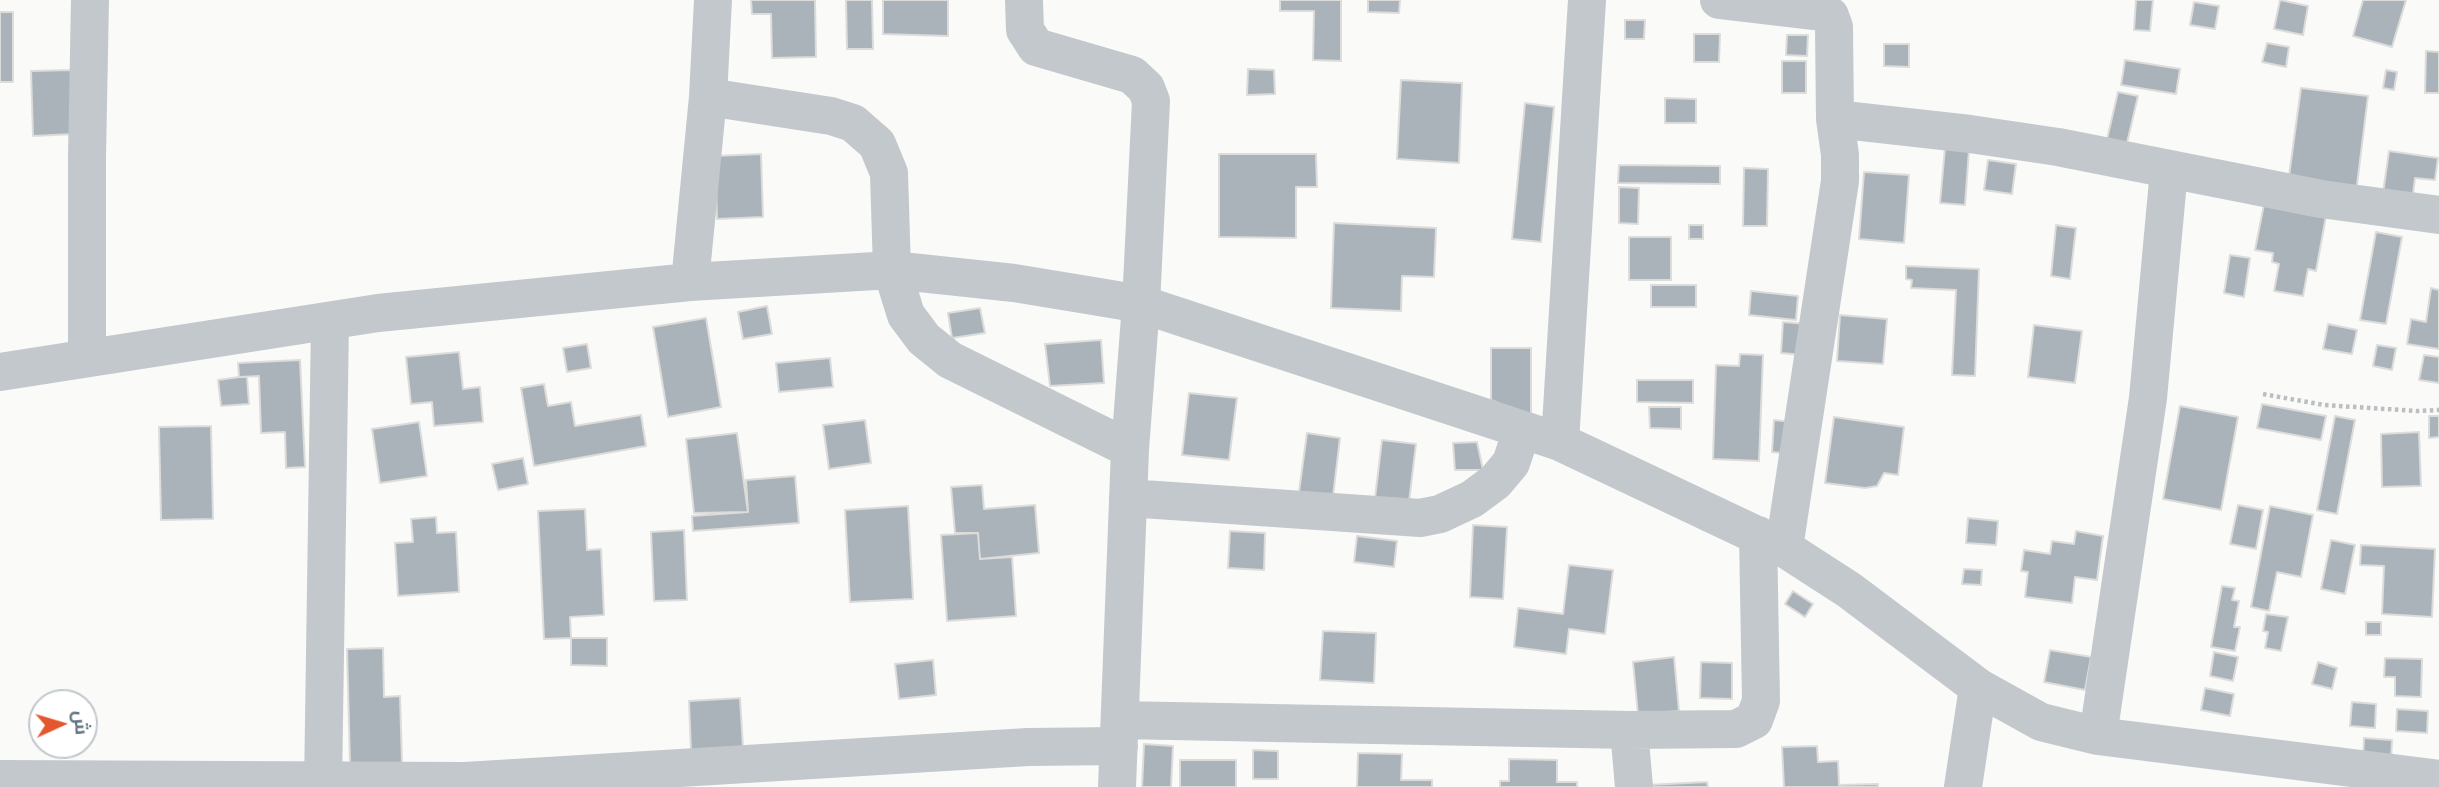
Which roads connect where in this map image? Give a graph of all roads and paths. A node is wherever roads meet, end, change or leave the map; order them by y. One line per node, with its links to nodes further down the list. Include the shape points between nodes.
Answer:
1 (90, 0): 14 (street)
2 (713, 0): 6 (street)
3 (1024, 0): 12 (street, via 1026,30 1036,47 1132,75 1146,88 1151,102)
4 (1587, 0): 19 (street)
5 (1719, 0): 7 (street, via 1830,16)
6 (708, 97): 10 (street, via 831,116 853,123 877,144 889,173); 11 (street)
7 (1835, 119): 8 (street, via 2057,146); 22 (street, via 1840,181)
8 (2169, 170): 9 (street, via 2320,199); 26 (street, via 2148,398)
9 (2439, 215)
10 (892, 270): 11 (street); 12 (street, via 1014,283); 20 (street, via 906,315 923,339 950,360)
11 (690, 282): 13 (street)
12 (1140, 304): 18 (street); 20 (street)
13 (330, 321): 14 (street); 29 (street)
14 (87, 358): 15 (street)
15 (0, 372)
16 (2263, 394): 17 (path, via 2324,405)
17 (2439, 410)
18 (1522, 430): 19 (street); 21 (street, via 1511,463 1495,482 1472,499 1420,518)
19 (1560, 442): 22 (street)
20 (1130, 449): 21 (street)
21 (1128, 498): 25 (street)
22 (1771, 541): 23 (street, via 1849,590); 24 (street, via 1761,701 1754,720 1736,729)
23 (1978, 687): 26 (street, via 2041,722); 32 (street)
24 (1629, 730): 25 (street); 31 (street)
25 (1120, 733): 29 (street, via 976,749 465,781); 30 (street)
26 (2098, 736): 28 (street)
27 (0, 779): 29 (street)
28 (2439, 779)
29 (323, 783)
30 (1117, 787)
31 (1634, 787)
32 (1963, 787)

